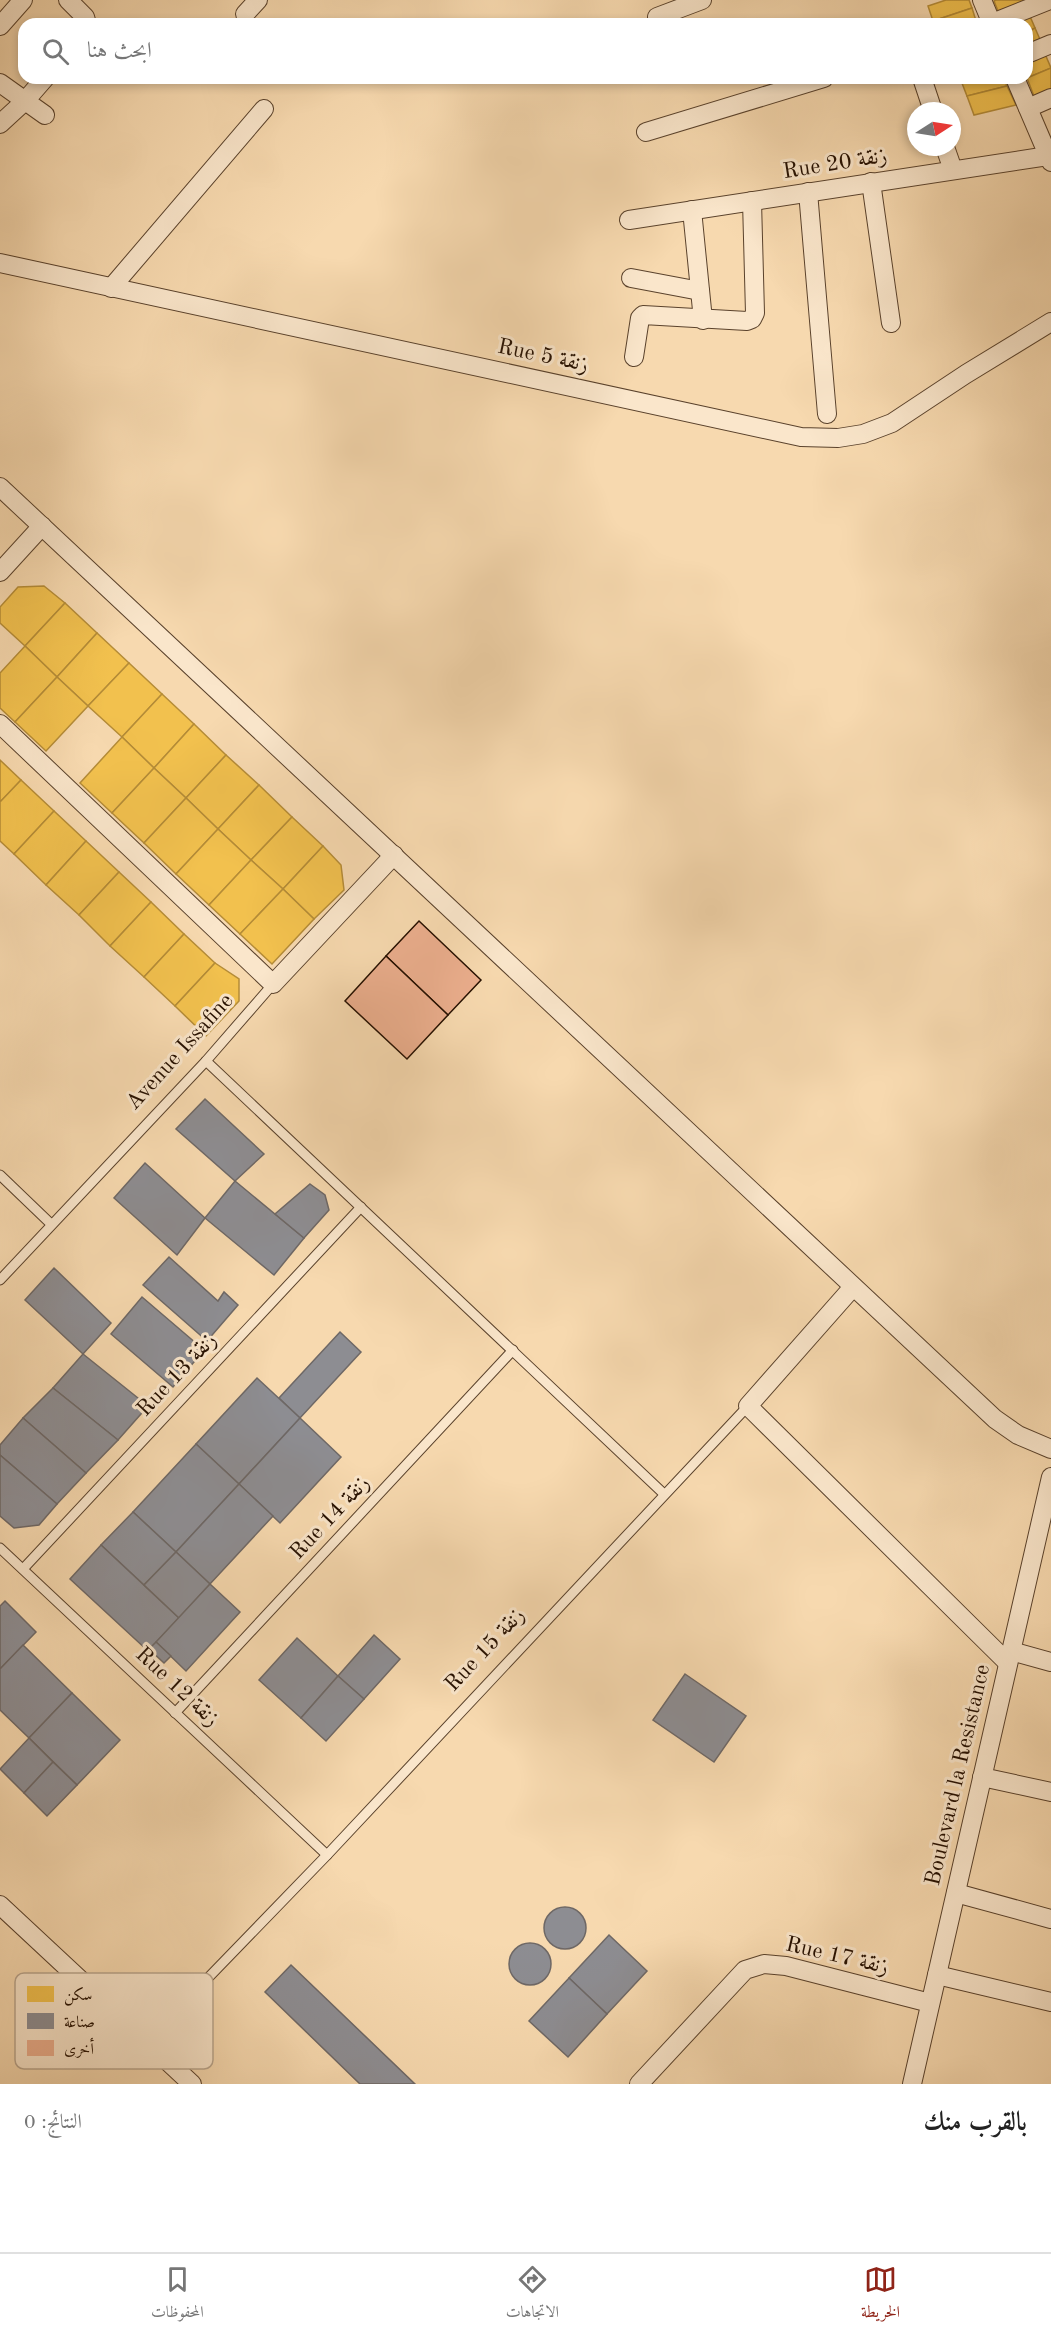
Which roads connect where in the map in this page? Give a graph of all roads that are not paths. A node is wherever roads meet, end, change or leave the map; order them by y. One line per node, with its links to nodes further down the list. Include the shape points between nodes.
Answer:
1 (23, 0): 12 (street)
2 (68, 0): 9 (street)
3 (258, 0): 7 (street)
4 (702, 0): 8 (street)
5 (982, 0): 10 (street)
6 (1050, 0): 11 (street)
7 (245, 14)
8 (657, 17)
9 (85, 18)
10 (990, 18)
11 (1006, 18)
12 (0, 26)
13 (1051, 44): 14 (street)
14 (1033, 52)
15 (0, 83): 21 (street)
16 (40, 84): 21 (street)
17 (804, 84): 27 (street)
18 (924, 84): 22 (street)
19 (1018, 84): 23 (street)
20 (1051, 98): 23 (street)
21 (25, 101): 25 (street); 26 (street)
22 (930, 102)
23 (1028, 108): 28 (street)
24 (264, 109): 38 (street)
25 (45, 115)
26 (0, 124)
27 (645, 132)
28 (1048, 150): 30 (street, Rue 20 زنقة)
29 (948, 156): 30 (street)
30 (953, 170): 31 (street, Rue 20 زنقة)
31 (871, 183): 32 (street, Rue 20 زنقة); 42 (street)
32 (808, 192): 33 (street, Rue 20 زنقة); 44 (street)
33 (752, 201): 34 (street, Rue 20 زنقة); 40 (street, via 755,313 747,321)
34 (692, 210): 35 (street, Rue 20 زنقة); 39 (street)
35 (629, 220)
36 (0, 263): 38 (street, Rue 5 زنقة)
37 (631, 278): 39 (street)
38 (111, 288): 41 (street, Rue 5 زنقة, via 801,437 838,438 892,423)
39 (700, 291): 40 (street)
40 (703, 320): 43 (street, via 642,316)
41 (1051, 322)
42 (891, 323)
43 (634, 357)
44 (827, 414)
45 (0, 487): 46 (street)
46 (42, 526): 47 (street); 49 (street)
47 (0, 572)
48 (0, 724): 50 (street)
49 (394, 855): 50 (street, Avenue Issafine); 56 (street)
50 (273, 984): 51 (lane, Avenue Issafine)
51 (206, 1061): 53 (lane); 54 (lane, Avenue Issafine)
52 (0, 1175): 54 (lane)
53 (361, 1207): 57 (lane); 64 (lane, Rue 13 زنقة)
54 (51, 1224): 55 (lane, Avenue Issafine)
55 (0, 1280)
56 (854, 1287): 58 (street, Rue 15 زنقة); 59 (street, via 994,1419 1017,1435)
57 (513, 1350): 61 (lane); 67 (lane, Rue 14 زنقة)
58 (748, 1406): 61 (lane, Rue 15 زنقة); 65 (street)
59 (1051, 1449)
60 (1051, 1478): 62 (street, Boulevard la Resistance)
61 (664, 1494): 70 (lane, Rue 15 زنقة)
62 (1045, 1531): 65 (street, Boulevard la Resistance)
63 (0, 1548): 64 (lane, Rue 12 زنقة)
64 (23, 1569): 67 (lane, Rue 12 زنقة)
65 (1010, 1657): 66 (street); 68 (street, Boulevard la Resistance)
66 (1051, 1662)
67 (175, 1713): 70 (lane, Rue 12 زنقة)
68 (982, 1777): 69 (street); 71 (street, Boulevard la Resistance)
69 (1051, 1792)
70 (327, 1855): 75 (lane, Rue 15 زنقة)
71 (956, 1893): 73 (street); 76 (street, Boulevard la Resistance)
72 (0, 1905): 74 (street)
73 (1051, 1919)
74 (72, 1973)
75 (213, 1973)
76 (937, 1975): 77 (street); 78 (street, Boulevard la Resistance)
77 (1051, 2002)
78 (930, 2003): 81 (street, Rue 17 زنقة, via 786,1965 764,1964 745,1970); 82 (street, Boulevard la Resistance)
79 (176, 2069): 80 (street)
80 (192, 2084)
81 (639, 2084)
82 (912, 2084)

